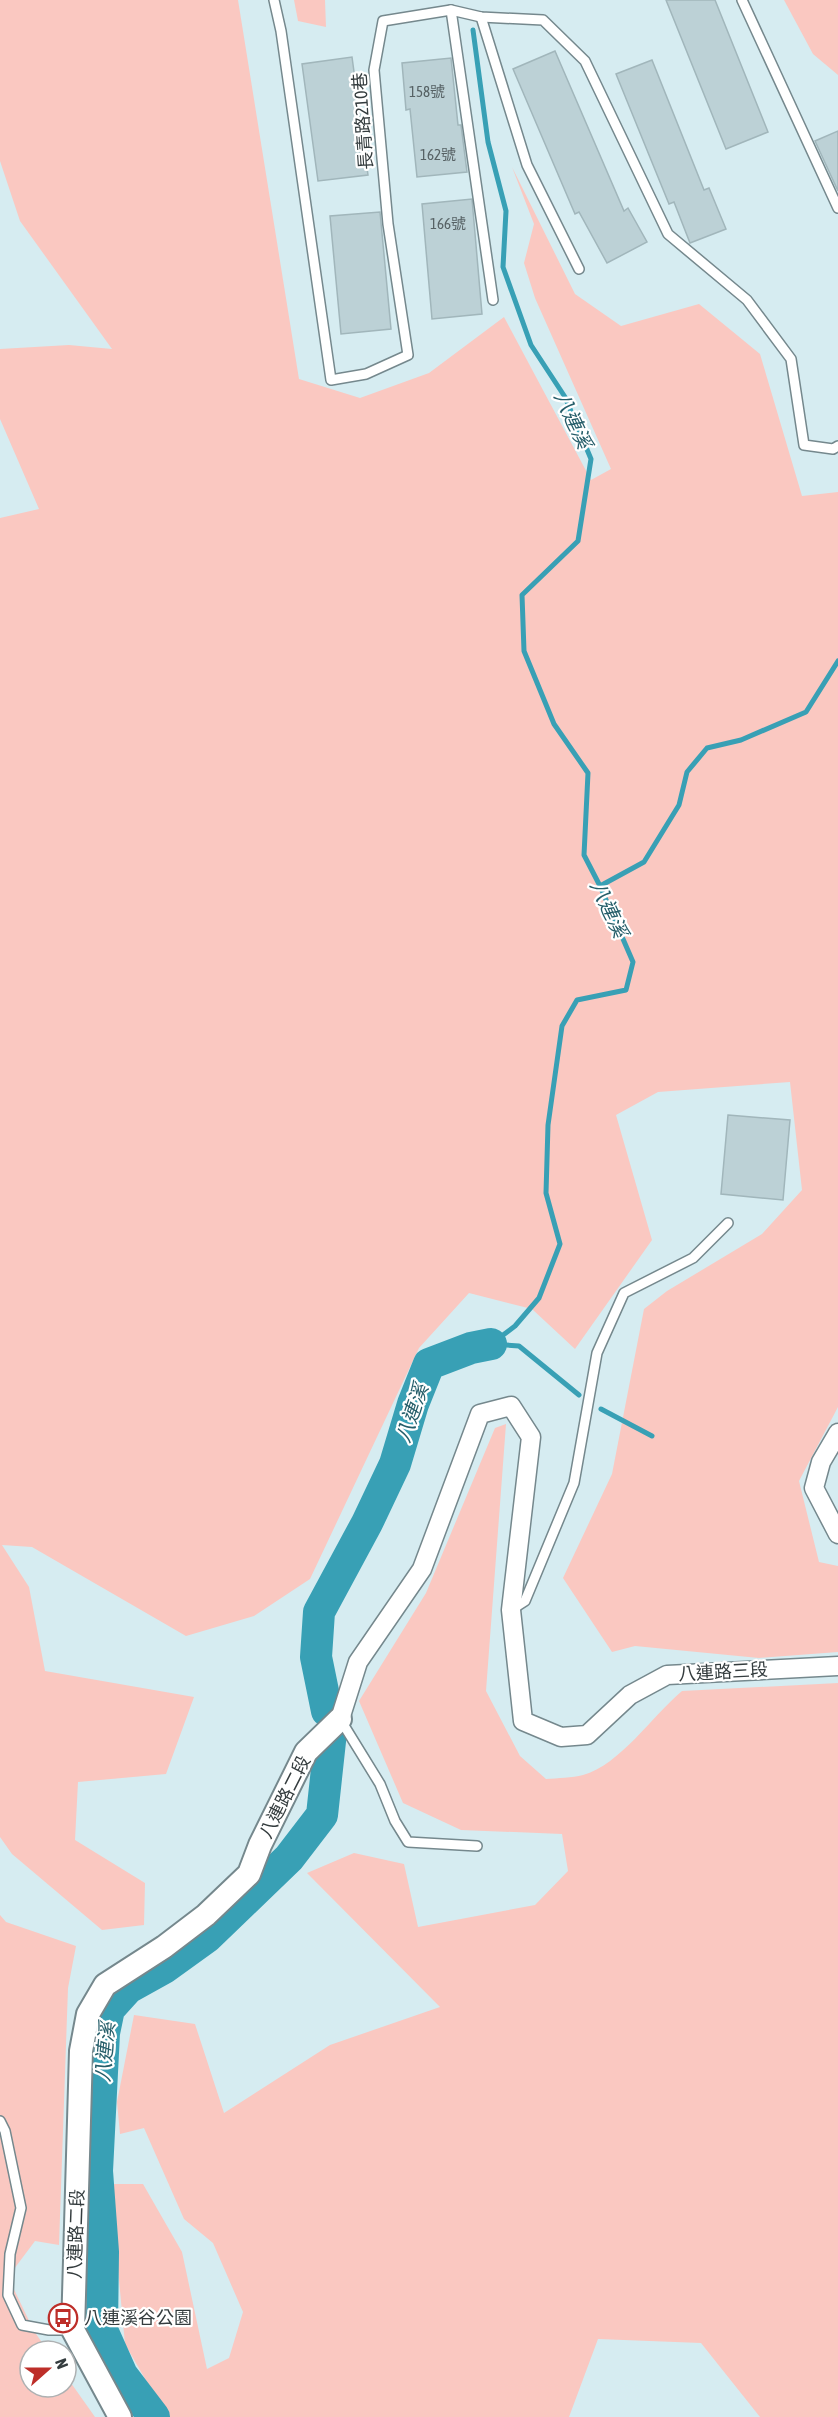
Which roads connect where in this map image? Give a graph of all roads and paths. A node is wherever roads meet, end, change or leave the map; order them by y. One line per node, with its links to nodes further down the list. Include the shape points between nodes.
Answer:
1 (274, 0): 3 (lane, 長青路210巷, via 331,380 366,375 408,355 388,224 374,70 383,21)
2 (742, 0): 5 (lane)
3 (451, 10): 4 (lane, 長青路210巷); 7 (lane)
4 (481, 17): 6 (lane, via 527,165); 8 (lane, 長青路210巷, via 543,20 585,60 668,234 747,300 791,359 804,445 833,449)
5 (838, 208)
6 (579, 269)
7 (493, 300)
8 (838, 446)
9 (728, 1224): 12 (lane, via 693,1258 624,1293 597,1353 574,1483 525,1601)
10 (838, 1433): 11 (street, via 821,1461 814,1488)
11 (838, 1534)
12 (511, 1610): 14 (street, 八連路二段, via 531,1437 511,1406 480,1414 422,1569 357,1662); 15 (street, 八連路二段)
13 (838, 1666): 15 (street, 八連路三段, via 667,1675 630,1695 587,1735 561,1737)
14 (340, 1719): 16 (lane, via 380,1784 408,1842); 18 (street, 八連路二段, via 306,1752 249,1874 206,1915 105,1985 88,2014 81,2051)
15 (524, 1721)
16 (477, 1846)
17 (0, 2121): 18 (lane, via 21,2208 10,2253 8,2295 22,2325)
18 (73, 2330): 19 (street)
19 (120, 2417)

